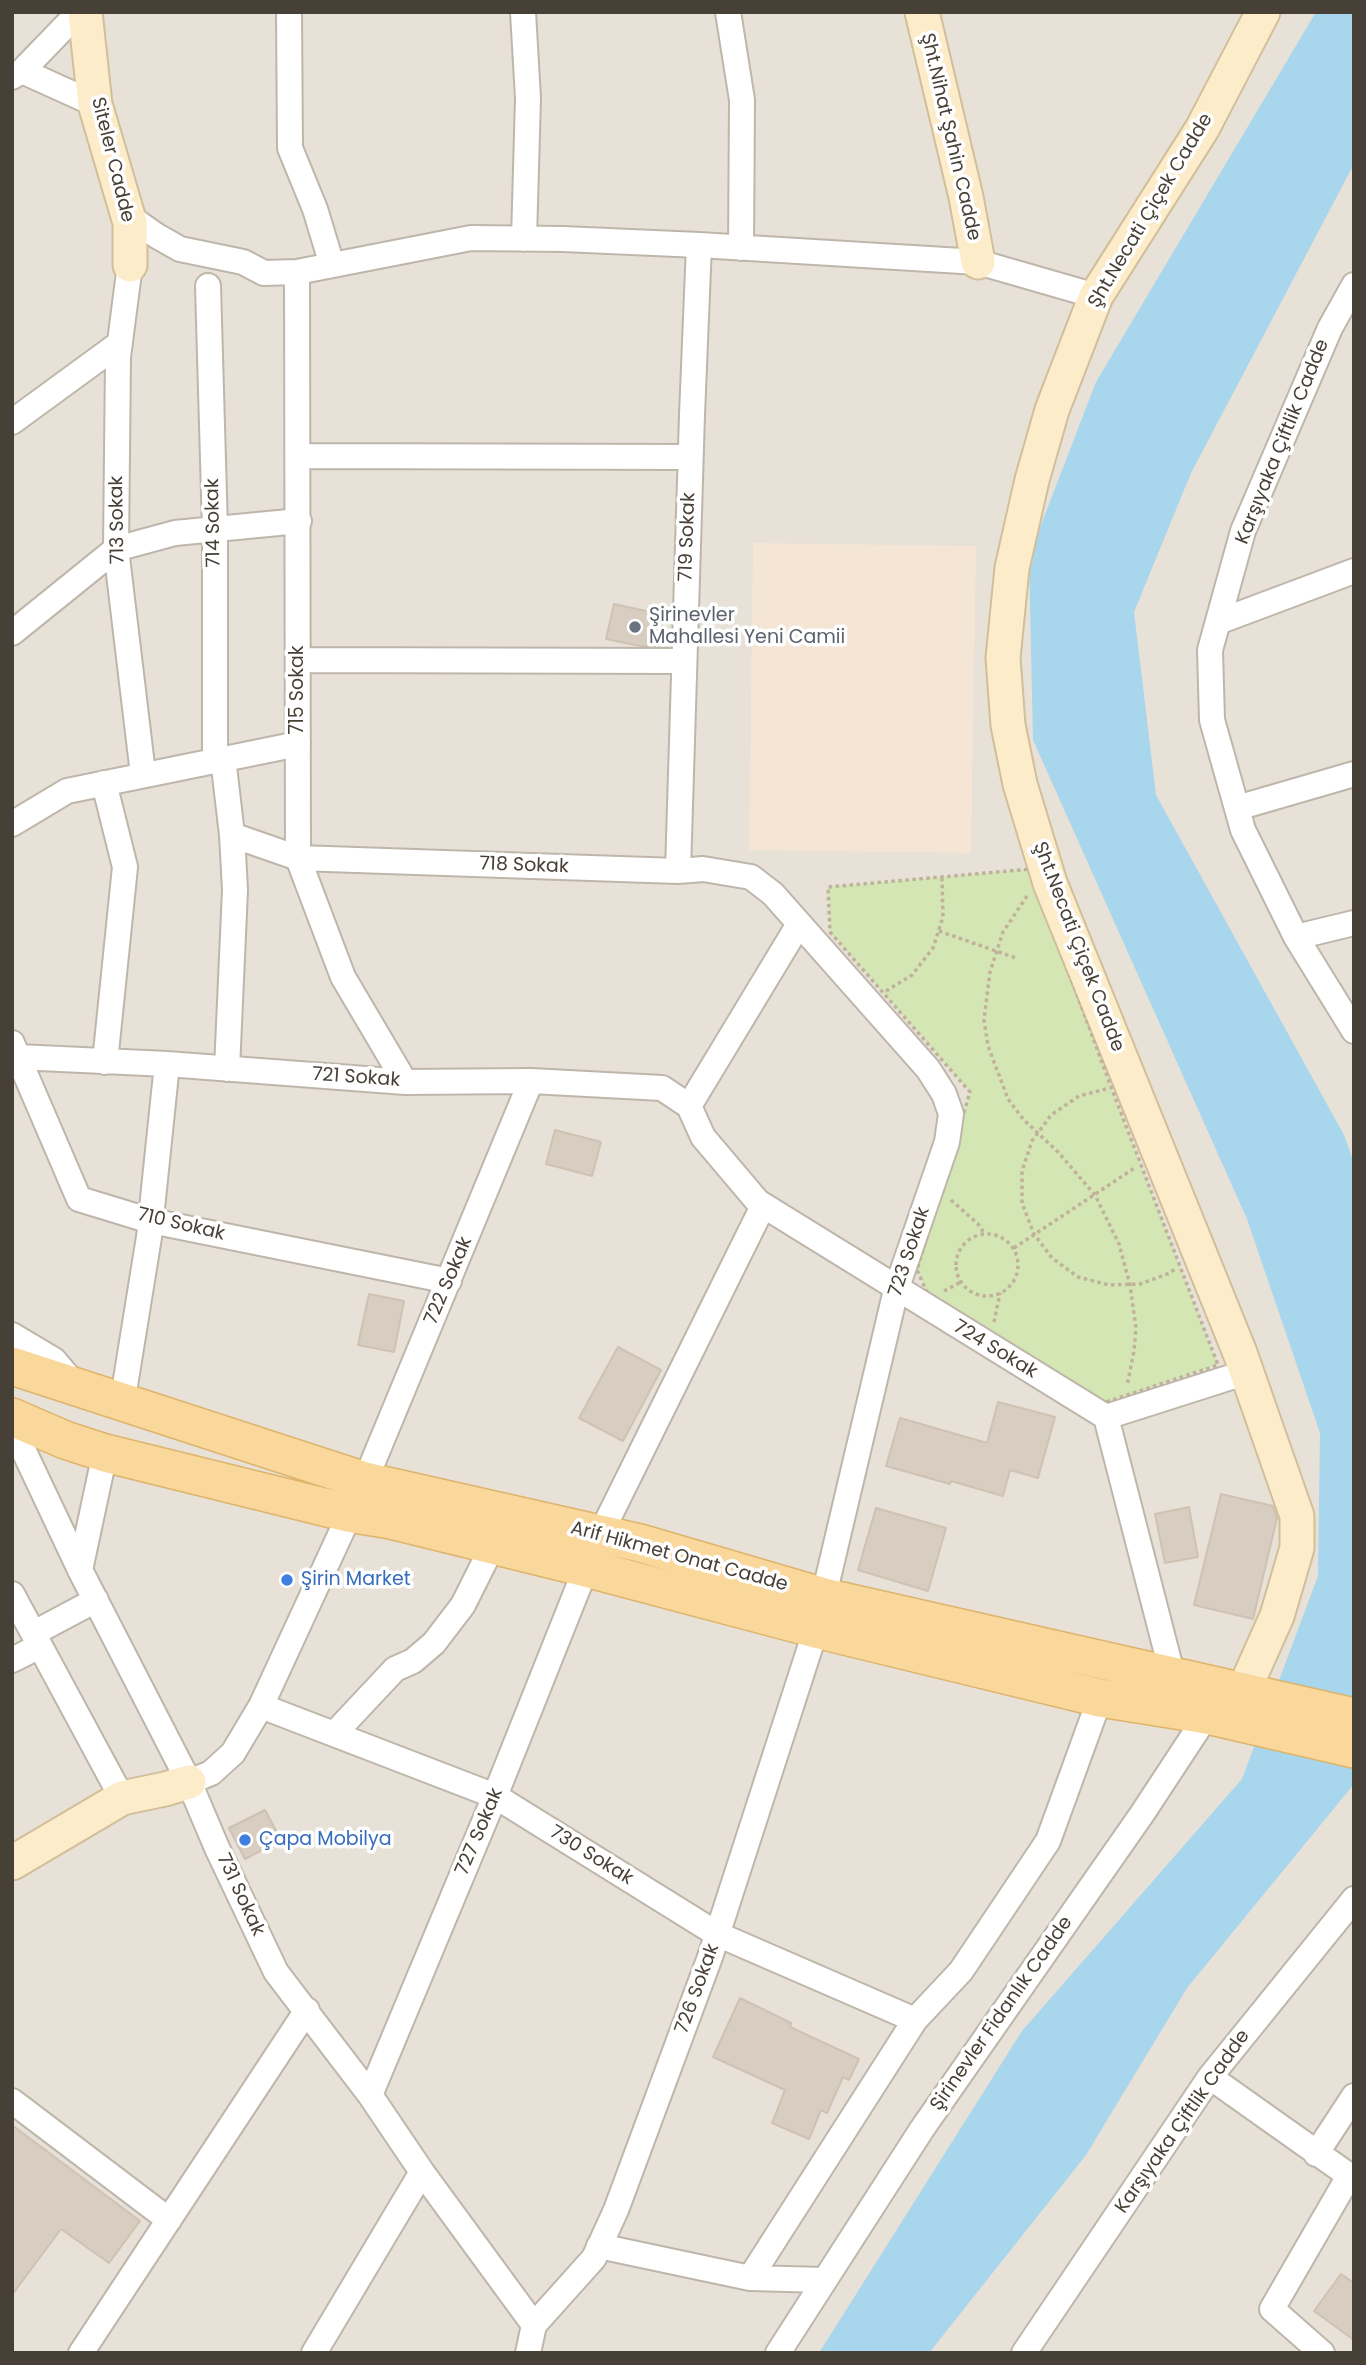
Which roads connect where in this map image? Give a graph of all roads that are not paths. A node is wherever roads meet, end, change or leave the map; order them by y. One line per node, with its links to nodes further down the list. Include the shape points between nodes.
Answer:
1 (79, 12): 8 (street)
2 (85, 12): 9 (street, Siteler Cadde)
3 (289, 12): 16 (street, via 290,148)
4 (523, 12): 11 (street, via 528,98)
5 (728, 12): 13 (street, via 742,100)
6 (922, 12): 14 (street, Şht.Nihat Şahin Cadde)
7 (1263, 12): 19 (street, Şht.Necati Çiçek Cadde, via 1202,129)
8 (17, 74): 9 (street)
9 (95, 104): 10 (street, Siteler Cadde)
10 (127, 215): 15 (street, Siteler Cadde); 17 (street, via 180,249 243,262 264,273)
11 (524, 239): 12 (street); 16 (street, via 471,238)
12 (699, 245): 13 (street); 24 (street, 719 Sokak)
13 (741, 248): 14 (street)
14 (978, 262): 19 (street)
15 (130, 265): 21 (street, 713 Sokak)
16 (332, 265): 17 (street)
17 (297, 272): 23 (street, 715 Sokak)
18 (208, 286): 26 (street, 714 Sokak)
19 (1096, 296): 60 (street, Şht.Necati Çiçek Cadde, via 1052,410 1012,568 1003,658 1008,725 1020,785 1050,883)
20 (1350, 300): 29 (street, Karşıyaka Çiftlik Cadde, via 1330,328 1244,531)
21 (120, 343): 22 (street); 27 (street, 713 Sokak)
22 (12, 422)
23 (299, 456): 24 (street); 25 (street, 715 Sokak)
24 (690, 457): 32 (street, 719 Sokak)
25 (299, 521): 26 (street); 31 (street, 715 Sokak)
26 (215, 530): 27 (street, via 175,533); 34 (street, 714 Sokak)
27 (116, 549): 30 (street); 35 (street, 713 Sokak)
28 (1354, 571): 29 (street)
29 (1218, 622): 38 (street, Karşıyaka Çiftlik Cadde, via 1210,650 1212,720)
30 (12, 633)
31 (298, 660): 32 (street); 33 (street, 715 Sokak)
32 (684, 661): 42 (street, 719 Sokak)
33 (298, 744): 34 (street); 41 (street, 715 Sokak)
34 (219, 759): 35 (street); 40 (street, 714 Sokak)
35 (143, 774): 37 (street)
36 (1354, 774): 38 (street)
37 (104, 783): 39 (street, via 67,791); 48 (street, via 125,867)
38 (1237, 808): 45 (street, Karşıyaka Çiftlik Cadde, via 1243,830)
39 (12, 824)
40 (232, 835): 41 (street, 718 Sokak); 50 (street, 714 Sokak, via 235,890)
41 (299, 858): 42 (street, 718 Sokak); 52 (street, 715 Sokak, via 343,978)
42 (678, 871): 44 (street, 718 Sokak, via 703,869 751,877)
43 (1354, 923): 45 (street)
44 (799, 924): 53 (street); 57 (street, 723 Sokak, via 876,997 928,1069 951,1114 935,1192)
45 (1296, 937): 46 (street, Karşıyaka Çiftlik Cadde)
46 (1354, 1031)
47 (15, 1050): 48 (street, 721 Sokak); 55 (street, 710 Sokak, via 79,1199)
48 (105, 1062): 49 (street, 721 Sokak)
49 (167, 1065): 50 (street, 721 Sokak); 55 (street)
50 (227, 1069): 52 (street, 721 Sokak)
51 (531, 1081): 52 (street, 721 Sokak); 53 (street, 721 Sokak, via 662,1088); 56 (street, 722 Sokak)
52 (405, 1082)
53 (689, 1106): 54 (street, 724 Sokak, via 703,1137)
54 (763, 1206): 57 (street, 724 Sokak); 69 (street)
55 (151, 1221): 56 (street, 710 Sokak); 62 (street)
56 (449, 1281): 67 (street, 722 Sokak)
57 (896, 1290): 64 (street, 724 Sokak); 75 (street, 723 Sokak)
58 (12, 1335): 61 (street, via 54,1360)
59 (12, 1366): 61 (main road, Arif Hikmet Onat Cadde)
60 (1247, 1372): 64 (street); 80 (street, Şht.Necati Çiçek Cadde, via 1297,1516 1297,1548)
61 (78, 1389): 62 (main road, Arif Hikmet Onat Cadde)
62 (122, 1404): 67 (main road, Arif Hikmet Onat Cadde)
63 (12, 1416): 66 (main road, Arif Hikmet Onat Cadde)
64 (1106, 1417): 78 (street)
65 (12, 1426): 72 (street, 731 Sokak)
66 (105, 1453): 68 (main road, Arif Hikmet Onat Cadde); 72 (street)
67 (365, 1481): 68 (street, 722 Sokak); 69 (main road, Arif Hikmet Onat Cadde)
68 (348, 1513): 70 (main road, Arif Hikmet Onat Cadde); 81 (street, 722 Sokak)
69 (600, 1535): 75 (main road, Arif Hikmet Onat Cadde, via 640,1543)
70 (493, 1545): 71 (main road, Arif Hikmet Onat Cadde); 84 (street, via 463,1605 434,1643 395,1669)
71 (586, 1568): 75 (main road, Arif Hikmet Onat Cadde); 87 (street, 727 Sokak)
72 (80, 1570): 74 (street, 731 Sokak)
73 (12, 1594): 76 (street)
74 (96, 1600): 76 (street); 86 (street, 731 Sokak)
75 (820, 1613): 78 (main road, Arif Hikmet Onat Cadde); 79 (main road, Arif Hikmet Onat Cadde); 91 (street, 726 Sokak)
76 (37, 1640): 77 (street); 88 (street)
77 (12, 1660)
78 (1172, 1677): 80 (main road, Arif Hikmet Onat Cadde)
79 (1100, 1698): 82 (main road, Arif Hikmet Onat Cadde); 93 (street, via 1048,1842 961,1971)
80 (1253, 1705): 82 (main road, Arif Hikmet Onat Cadde); 83 (main road, Arif Hikmet Onat Cadde); 85 (main road, Arif Hikmet Onat Cadde)
81 (261, 1706): 84 (street, 730 Sokak); 86 (street, 722 Sokak, via 233,1753 211,1773)
82 (1207, 1715): 104 (street, Şirinevler Fidanlık Cadde, via 922,2129)
83 (1354, 1717)
84 (334, 1734): 87 (street, 730 Sokak)
85 (1354, 1749)
86 (189, 1782): 88 (street); 92 (street, 731 Sokak, via 276,1972)
87 (495, 1796): 91 (street, 730 Sokak); 95 (street, 727 Sokak)
88 (122, 1798): 89 (street)
89 (12, 1863)
90 (1354, 1899): 94 (street, Karşıyaka Çiftlik Cadde)
91 (718, 1934): 93 (street, 730 Sokak); 102 (street, 726 Sokak)
92 (307, 2010): 95 (street, 731 Sokak); 101 (street)
93 (915, 2020): 103 (street)
94 (1210, 2077): 98 (street); 110 (street, Karşıyaka Çiftlik Cadde)
95 (370, 2095): 99 (street, 731 Sokak)
96 (1353, 2098): 98 (street)
97 (12, 2101): 101 (street)
98 (1316, 2154): 100 (street)
99 (422, 2172): 105 (street, 731 Sokak); 107 (street)
100 (1351, 2178): 111 (street, via 1272,2309)
101 (169, 2220): 106 (street)
102 (599, 2246): 103 (street); 105 (street, 726 Sokak, via 594,2258)
103 (750, 2278): 104 (street)
104 (824, 2280): 109 (street, Şirinevler Fidanlık Cadde)
105 (534, 2325): 108 (street)
106 (81, 2353)
107 (314, 2353)
108 (528, 2353)
109 (778, 2353)
110 (1024, 2353)
111 (1322, 2353)

